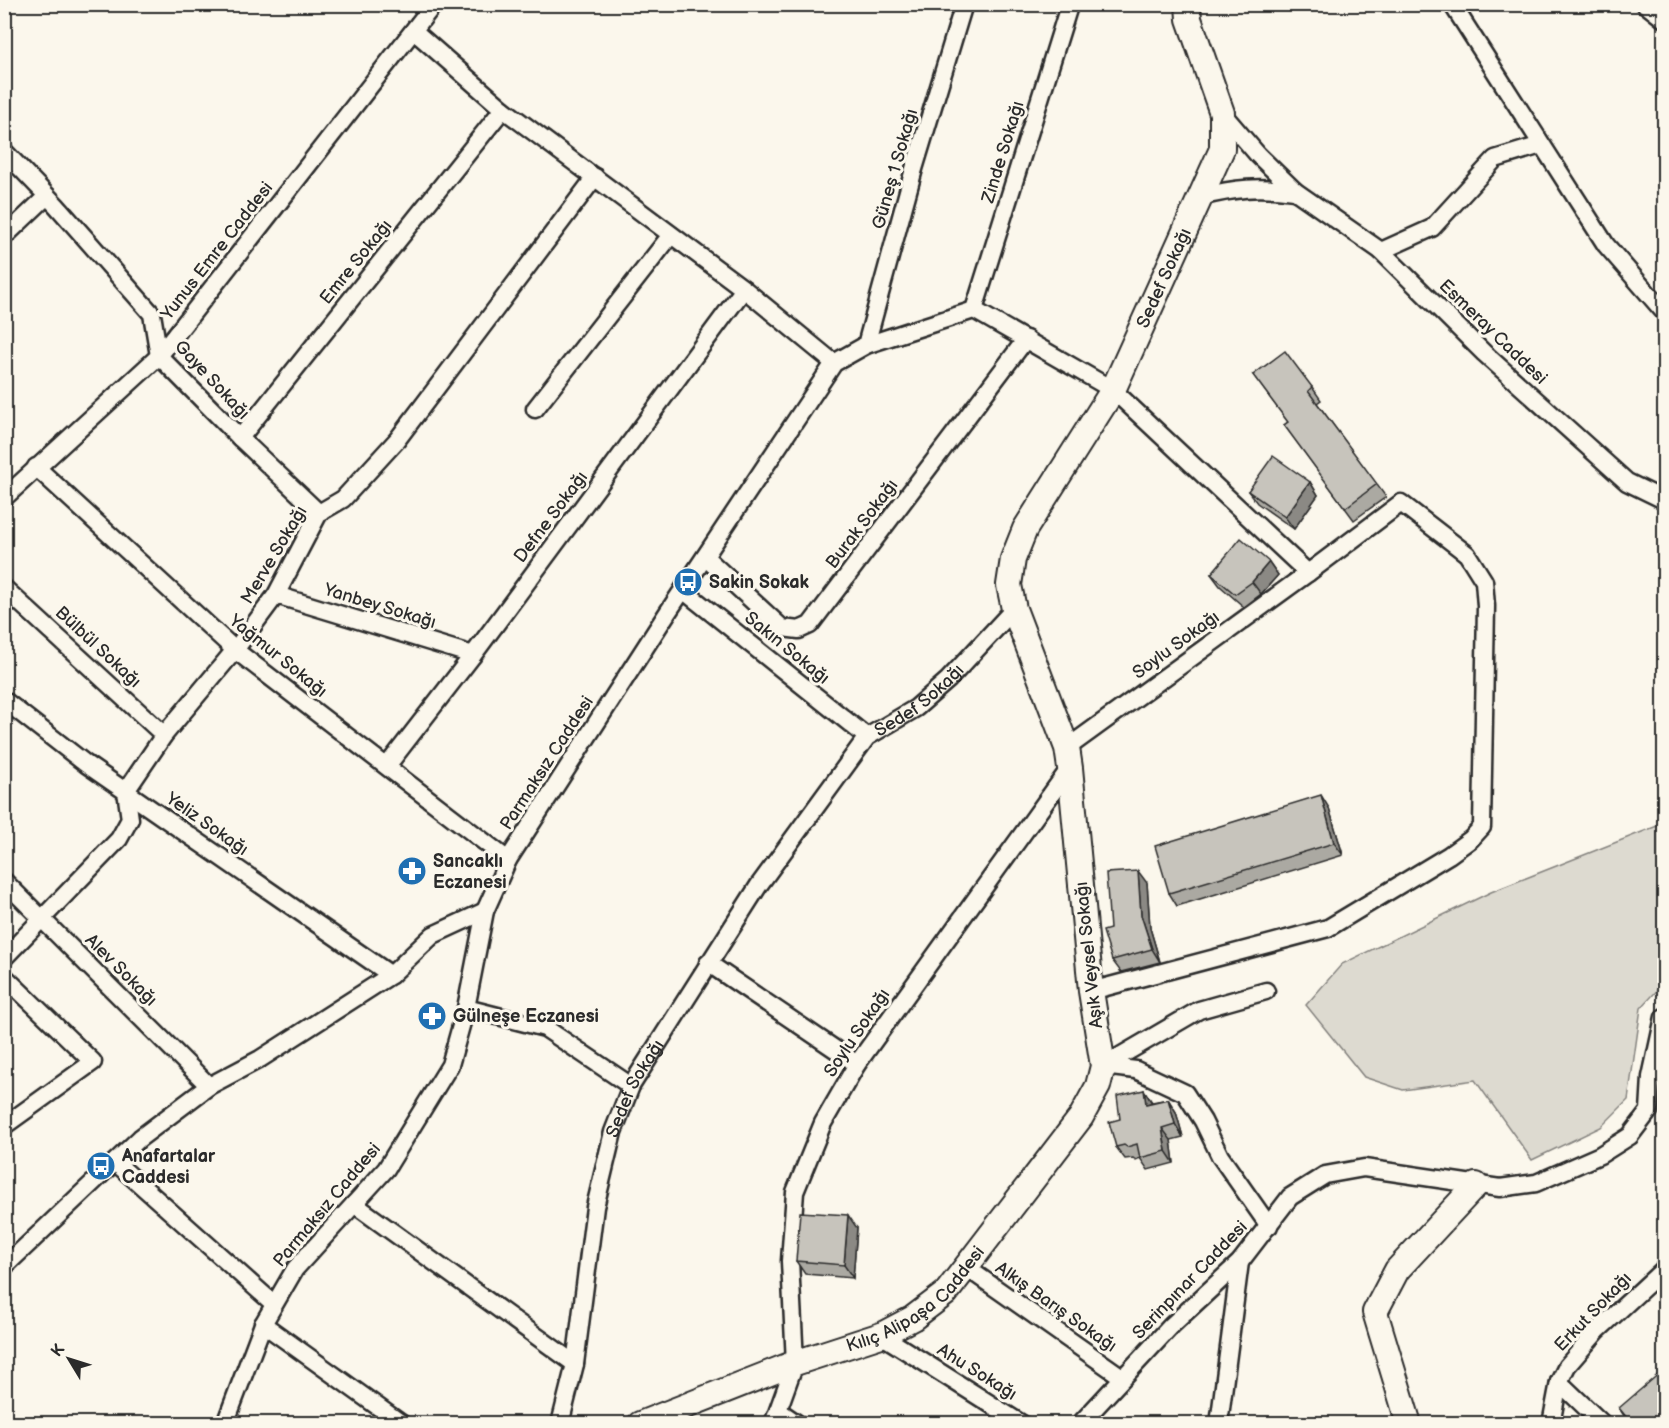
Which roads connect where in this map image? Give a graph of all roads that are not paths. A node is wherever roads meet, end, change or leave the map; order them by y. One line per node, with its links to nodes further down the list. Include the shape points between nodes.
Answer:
1 (434, 4): 8 (street, Yunus Emre Caddesi)
2 (964, 4): 24 (street, Güneş 1 Sokağı)
3 (1188, 4): 10 (street, Sedef Sokağı, via 1189,19)
4 (1452, 4): 11 (street)
5 (1645, 4): 7 (street)
6 (1067, 5): 21 (street, Zinde Sokağı)
7 (1665, 19)
8 (414, 31): 9 (street); 25 (street, Yunus Emre Caddesi)
9 (503, 109): 13 (street); 29 (street, Emre Sokağı)
10 (1222, 113): 14 (street, Esmeray Caddesi); 16 (street, Sedef Sokağı, via 1222,149)
11 (1541, 145): 19 (street, via 1495,159 1432,228); 22 (street, via 1606,245)
12 (4, 151): 15 (street, Gaye Sokağı)
13 (595, 177): 17 (street); 33 (street, Merve Sokağı, via 397,440 343,499)
14 (1295, 191): 16 (street, Esmeray Caddesi, via 1265,187 1231,189); 19 (street, Esmeray Caddesi)
15 (47, 196): 18 (street); 25 (street, Gaye Sokağı, via 152,314)
16 (1200, 197): 27 (street, Sedef Sokağı)
17 (671, 235): 20 (street); 28 (street)
18 (4, 237)
19 (1381, 251): 32 (street, Esmeray Caddesi, via 1484,353 1627,482)
20 (744, 289): 26 (street); 41 (street, Defne Sokağı)
21 (974, 309): 23 (street); 24 (street)
22 (1665, 312)
23 (1026, 339): 27 (street); 34 (street, Burak Sokağı, via 810,625 799,630 782,628)
24 (866, 345): 26 (street)
25 (159, 356): 29 (street, Gaye Sokağı); 30 (street, Yunus Emre Caddesi)
26 (834, 363): 34 (street, Parmaksız Caddesi)
27 (1113, 390): 35 (street); 39 (street, Sedef Sokağı, via 1025,529 1010,576)
28 (535, 410)
29 (240, 438): 33 (street, Gaye Sokağı)
30 (36, 467): 31 (street, Yunus Emre Caddesi); 40 (street, Yağmur Sokağı)
31 (4, 498)
32 (1665, 500)
33 (319, 513): 38 (street, Merve Sokağı)
34 (705, 557): 37 (street, Parmaksız Caddesi)
35 (1308, 573): 45 (street, Soylu Sokağı); 56 (street, Soylu Sokağı, via 1401,503 1467,554 1484,581 1486,606 1482,827 1449,855 1328,928)
36 (4, 588): 43 (street, Bülbül Sokağı)
37 (683, 590): 44 (street, Sakın Sokağı); 48 (street, Parmaksız Caddesi)
38 (276, 595): 40 (street, Merve Sokağı); 41 (street, Yanbey Sokağı)
39 (1014, 609): 44 (street, Sedef Sokağı, via 948,680 916,708); 45 (street, Aşık Veysel Sokağı)
40 (235, 650): 43 (street, Merve Sokağı); 46 (street, Yağmur Sokağı)
41 (473, 655): 46 (street, Defne Sokağı)
42 (4, 700): 47 (street, Yeliz Sokağı)
43 (164, 735): 47 (street, Merve Sokağı)
44 (867, 737): 53 (street, Sedef Sokağı, via 759,885)
45 (1069, 758): 56 (street, Aşık Veysel Sokağı); 60 (street, Soylu Sokağı)
46 (387, 766): 48 (street, Yağmur Sokağı)
47 (126, 791): 51 (street, via 130,819 120,839); 54 (street, Yeliz Sokağı)
48 (508, 860): 50 (street, Parmaksız Caddesi)
49 (4, 881): 51 (street, Alev Sokağı)
50 (485, 911): 54 (street, via 433,935); 58 (street, Parmaksız Caddesi)
51 (42, 918): 52 (street); 62 (street, Alev Sokağı)
52 (4, 958)
53 (708, 963): 60 (street); 63 (street, Sedef Sokağı)
54 (391, 975): 62 (street, via 260,1059)
55 (4, 976): 64 (street, via 93,1062)
56 (1091, 991): 61 (street, Aşık Veysel Sokağı)
57 (1266, 991): 61 (street, via 1199,1010)
58 (466, 1008): 63 (street, via 545,1028); 67 (street, Parmaksız Caddesi, via 450,1065 386,1169)
59 (1665, 1017): 66 (street, Serinpınar Caddesi, via 1651,1077 1649,1111 1630,1136 1600,1155 1536,1184 1500,1188)
60 (857, 1064): 76 (street, Soylu Sokağı, via 823,1123 795,1192 790,1261)
61 (1103, 1066): 68 (street, via 1136,1070 1185,1094 1220,1156); 71 (street, Kılıç Alipaşa Caddesi, via 1098,1086 1081,1117)
62 (209, 1086): 65 (street)
63 (631, 1086): 77 (street, Sedef Sokağı, via 613,1132 595,1207)
64 (4, 1126)
65 (115, 1162): 70 (street); 73 (street)
66 (1476, 1185): 68 (street, Serinpınar Caddesi, via 1364,1168 1325,1175 1290,1197); 89 (street, via 1397,1270 1375,1312)
67 (354, 1204): 73 (street, Parmaksız Caddesi, via 295,1269); 77 (street)
68 (1269, 1226): 69 (street, Serinpınar Caddesi)
69 (1240, 1262): 78 (street, Serinpınar Caddesi); 88 (street)
70 (4, 1267)
71 (967, 1268): 75 (street, Kılıç Alipaşa Caddesi, via 946,1293 913,1318); 78 (street, Alkış Barış Sokağı)
72 (1665, 1269): 79 (street, Erkut Sokağı, via 1598,1330 1567,1366)
73 (274, 1304): 74 (street, Parmaksız Caddesi)
74 (263, 1324): 81 (street, Parmaksız Caddesi); 82 (street)
75 (881, 1335): 76 (street, Kılıç Alipaşa Caddesi); 86 (street, Ahu Sokağı)
76 (795, 1363): 80 (street); 84 (street, Kılıç Alipaşa Caddesi)
77 (575, 1364): 83 (street, Sedef Sokağı)
78 (1122, 1377): 87 (street, Serinpınar Caddesi)
79 (1559, 1382): 90 (street, Erkut Sokağı); 91 (street)
80 (776, 1417): 85 (street)
81 (225, 1424)
82 (402, 1424)
83 (560, 1424)
84 (640, 1424)
85 (798, 1424)
86 (1022, 1424)
87 (1080, 1424)
88 (1219, 1424)
89 (1409, 1424)
90 (1551, 1424)
91 (1603, 1424)

